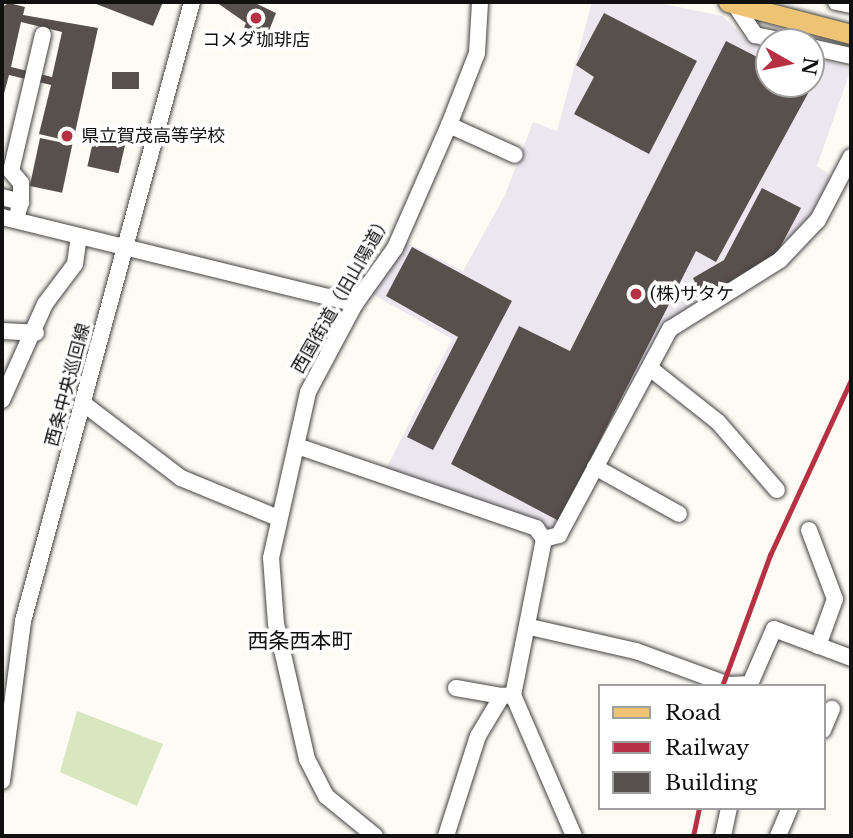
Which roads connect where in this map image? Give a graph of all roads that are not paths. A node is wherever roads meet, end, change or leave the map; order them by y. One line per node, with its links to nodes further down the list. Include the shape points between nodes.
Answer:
1 (192, 2): 18 (street, 西条中央巡回線)
2 (480, 2): 11 (street, 西国街道（旧山陽道）, via 477,53)
3 (731, 2): 6 (main road); 8 (street)
4 (836, 2): 5 (street)
5 (851, 5)
6 (851, 34)
7 (43, 35): 15 (street, via 11,171 21,183)
8 (755, 35)
9 (825, 50): 10 (street)
10 (851, 56)
11 (449, 125): 12 (street); 19 (street, 西国街道（旧山陽道）, via 395,248)
12 (515, 155)
13 (851, 157): 22 (street, via 818,220 780,260 670,328)
14 (2, 197): 15 (street)
15 (20, 202): 16 (street)
16 (9, 219): 17 (street)
17 (79, 236): 18 (street); 21 (street, via 75,264 45,303)
18 (125, 248): 19 (street); 24 (street, 西条中央巡回線)
19 (355, 304): 25 (street, 西国街道（旧山陽道）, via 309,392)
20 (2, 331): 21 (street)
21 (36, 333): 23 (street)
22 (651, 369): 26 (street, via 629,398); 27 (street, via 718,422)
23 (2, 400)
24 (84, 404): 29 (street, via 181,478); 41 (street, 西条中央巡回線, via 23,621 4,726)
25 (298, 446): 29 (street, 西国街道（旧山陽道）); 31 (street, via 536,528)
26 (595, 467): 28 (street); 31 (street, via 559,535)
27 (777, 490)
28 (680, 514)
29 (278, 518): 44 (street, 西国街道（旧山陽道）, via 271,558 276,624 307,759 326,796)
30 (809, 530): 33 (street, via 835,599)
31 (544, 539): 32 (street)
32 (530, 627): 35 (street, via 636,651); 38 (street)
33 (818, 646): 34 (street); 36 (street, via 774,629)
34 (851, 658)
35 (726, 684)
36 (750, 684)
37 (456, 688): 38 (street)
38 (508, 696): 45 (street, via 478,736); 46 (street)
39 (832, 709): 40 (street)
40 (825, 725)
41 (2, 782)
42 (729, 810): 47 (street)
43 (789, 810): 48 (street)
44 (375, 836)
45 (446, 836)
46 (574, 836)
47 (723, 836)
48 (778, 836)

